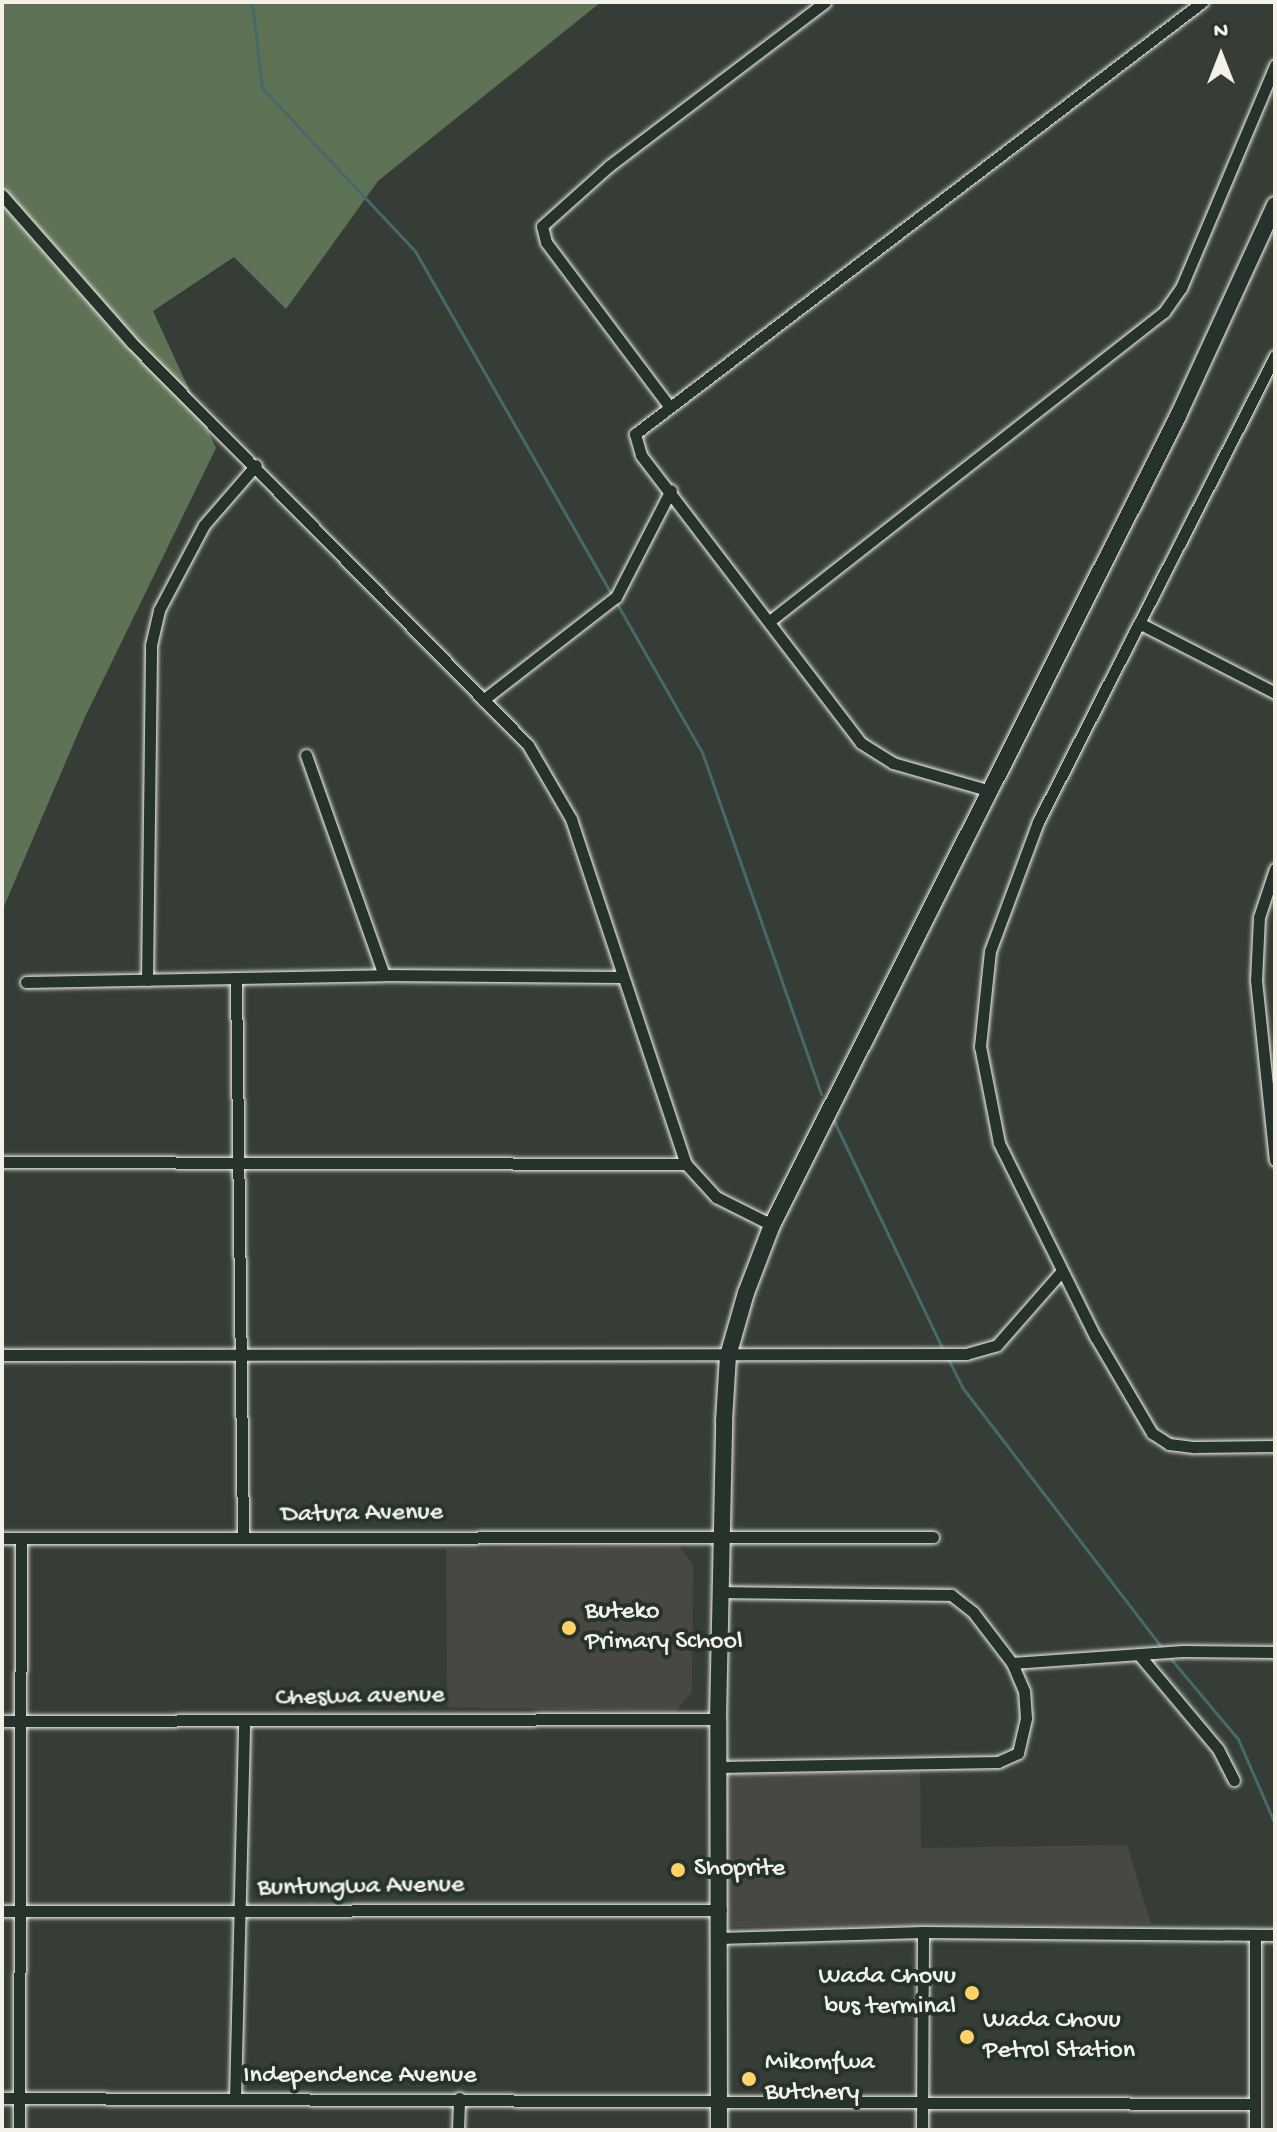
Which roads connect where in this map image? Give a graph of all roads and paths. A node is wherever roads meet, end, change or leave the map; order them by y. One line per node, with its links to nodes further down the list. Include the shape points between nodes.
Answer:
1 (825, 2): 7 (street, via 609,166 542,226 546,242)
2 (1202, 2): 7 (street)
3 (1275, 65): 10 (street, via 1181,288 1164,312)
4 (2, 195): 8 (street, via 132,343)
5 (1275, 205): 15 (main road, via 1178,416)
6 (1275, 356): 11 (street)
7 (669, 406): 9 (street, via 638,429 634,440)
8 (256, 465): 13 (street); 20 (street, via 204,525 159,610 151,645)
9 (671, 490): 10 (street); 13 (street, via 628,582)
10 (771, 620): 15 (street, via 845,724 874,753)
11 (1139, 623): 12 (street); 27 (street, via 1038,822 994,938 983,983 980,1046 989,1110 999,1143)
12 (1275, 693)
13 (483, 700): 18 (street, via 528,745 555,784)
14 (306, 755): 17 (street)
15 (987, 790): 26 (main road)
16 (1275, 869): 22 (street, via 1259,917 1256,980)
17 (384, 975): 18 (street); 19 (street)
18 (622, 977): 25 (street)
19 (236, 978): 20 (street); 24 (street)
20 (147, 980): 21 (street)
21 (26, 982)
22 (1275, 1160)
23 (2, 1162): 24 (street)
24 (238, 1164): 25 (street); 29 (street)
25 (686, 1164): 26 (street, via 716,1197)
26 (772, 1225): 30 (main road)
27 (1062, 1271): 30 (street, via 997,1345 946,1354); 31 (street, via 1132,1404 1160,1441 1195,1447)
28 (2, 1355): 29 (street)
29 (240, 1356): 30 (street); 36 (street)
30 (728, 1356): 32 (main road)
31 (1275, 1446)
32 (722, 1534): 33 (street, Datura Avenue); 36 (street, Datura Avenue); 37 (main road)
33 (933, 1537)
34 (2, 1538): 35 (street, Datura Avenue)
35 (21, 1538): 36 (street, Datura Avenue); 43 (street)
36 (243, 1538)
37 (720, 1592): 40 (street, via 951,1595 973,1612); 41 (main road)
38 (1275, 1652): 39 (street)
39 (1140, 1656): 40 (street); 46 (street, via 1218,1749)
40 (1012, 1663): 45 (street, via 1024,1691 1026,1718 1018,1753 1009,1759)
41 (718, 1719): 44 (street, Cheswa avenue); 45 (main road)
42 (2, 1721): 43 (street, Cheswa avenue)
43 (21, 1721): 44 (street, Cheswa avenue); 50 (street)
44 (244, 1722): 49 (street)
45 (718, 1767): 47 (main road)
46 (1234, 1780)
47 (721, 1910): 49 (street, Buntungwa Avenue); 54 (main road)
48 (2, 1911): 50 (street, Buntungwa Avenue)
49 (239, 1911): 50 (street, Buntungwa Avenue); 58 (street)
50 (21, 1912): 56 (street)
51 (923, 1932): 53 (street); 54 (street); 61 (street)
52 (1275, 1935): 53 (street)
53 (1255, 1936): 60 (street)
54 (719, 1938): 59 (main road)
55 (2, 2098): 56 (street, Independence Avenue)
56 (20, 2098): 58 (street, Independence Avenue); 62 (street)
57 (459, 2098): 58 (street, Independence Avenue); 59 (street, Independence Avenue); 63 (street)
58 (235, 2099)
59 (719, 2101): 61 (street, Independence Avenue); 64 (main road)
60 (1252, 2104): 61 (street, Independence Avenue); 66 (street)
61 (924, 2106): 65 (street)
62 (19, 2130)
63 (458, 2130)
64 (719, 2130)
65 (922, 2130)
66 (1255, 2130)

